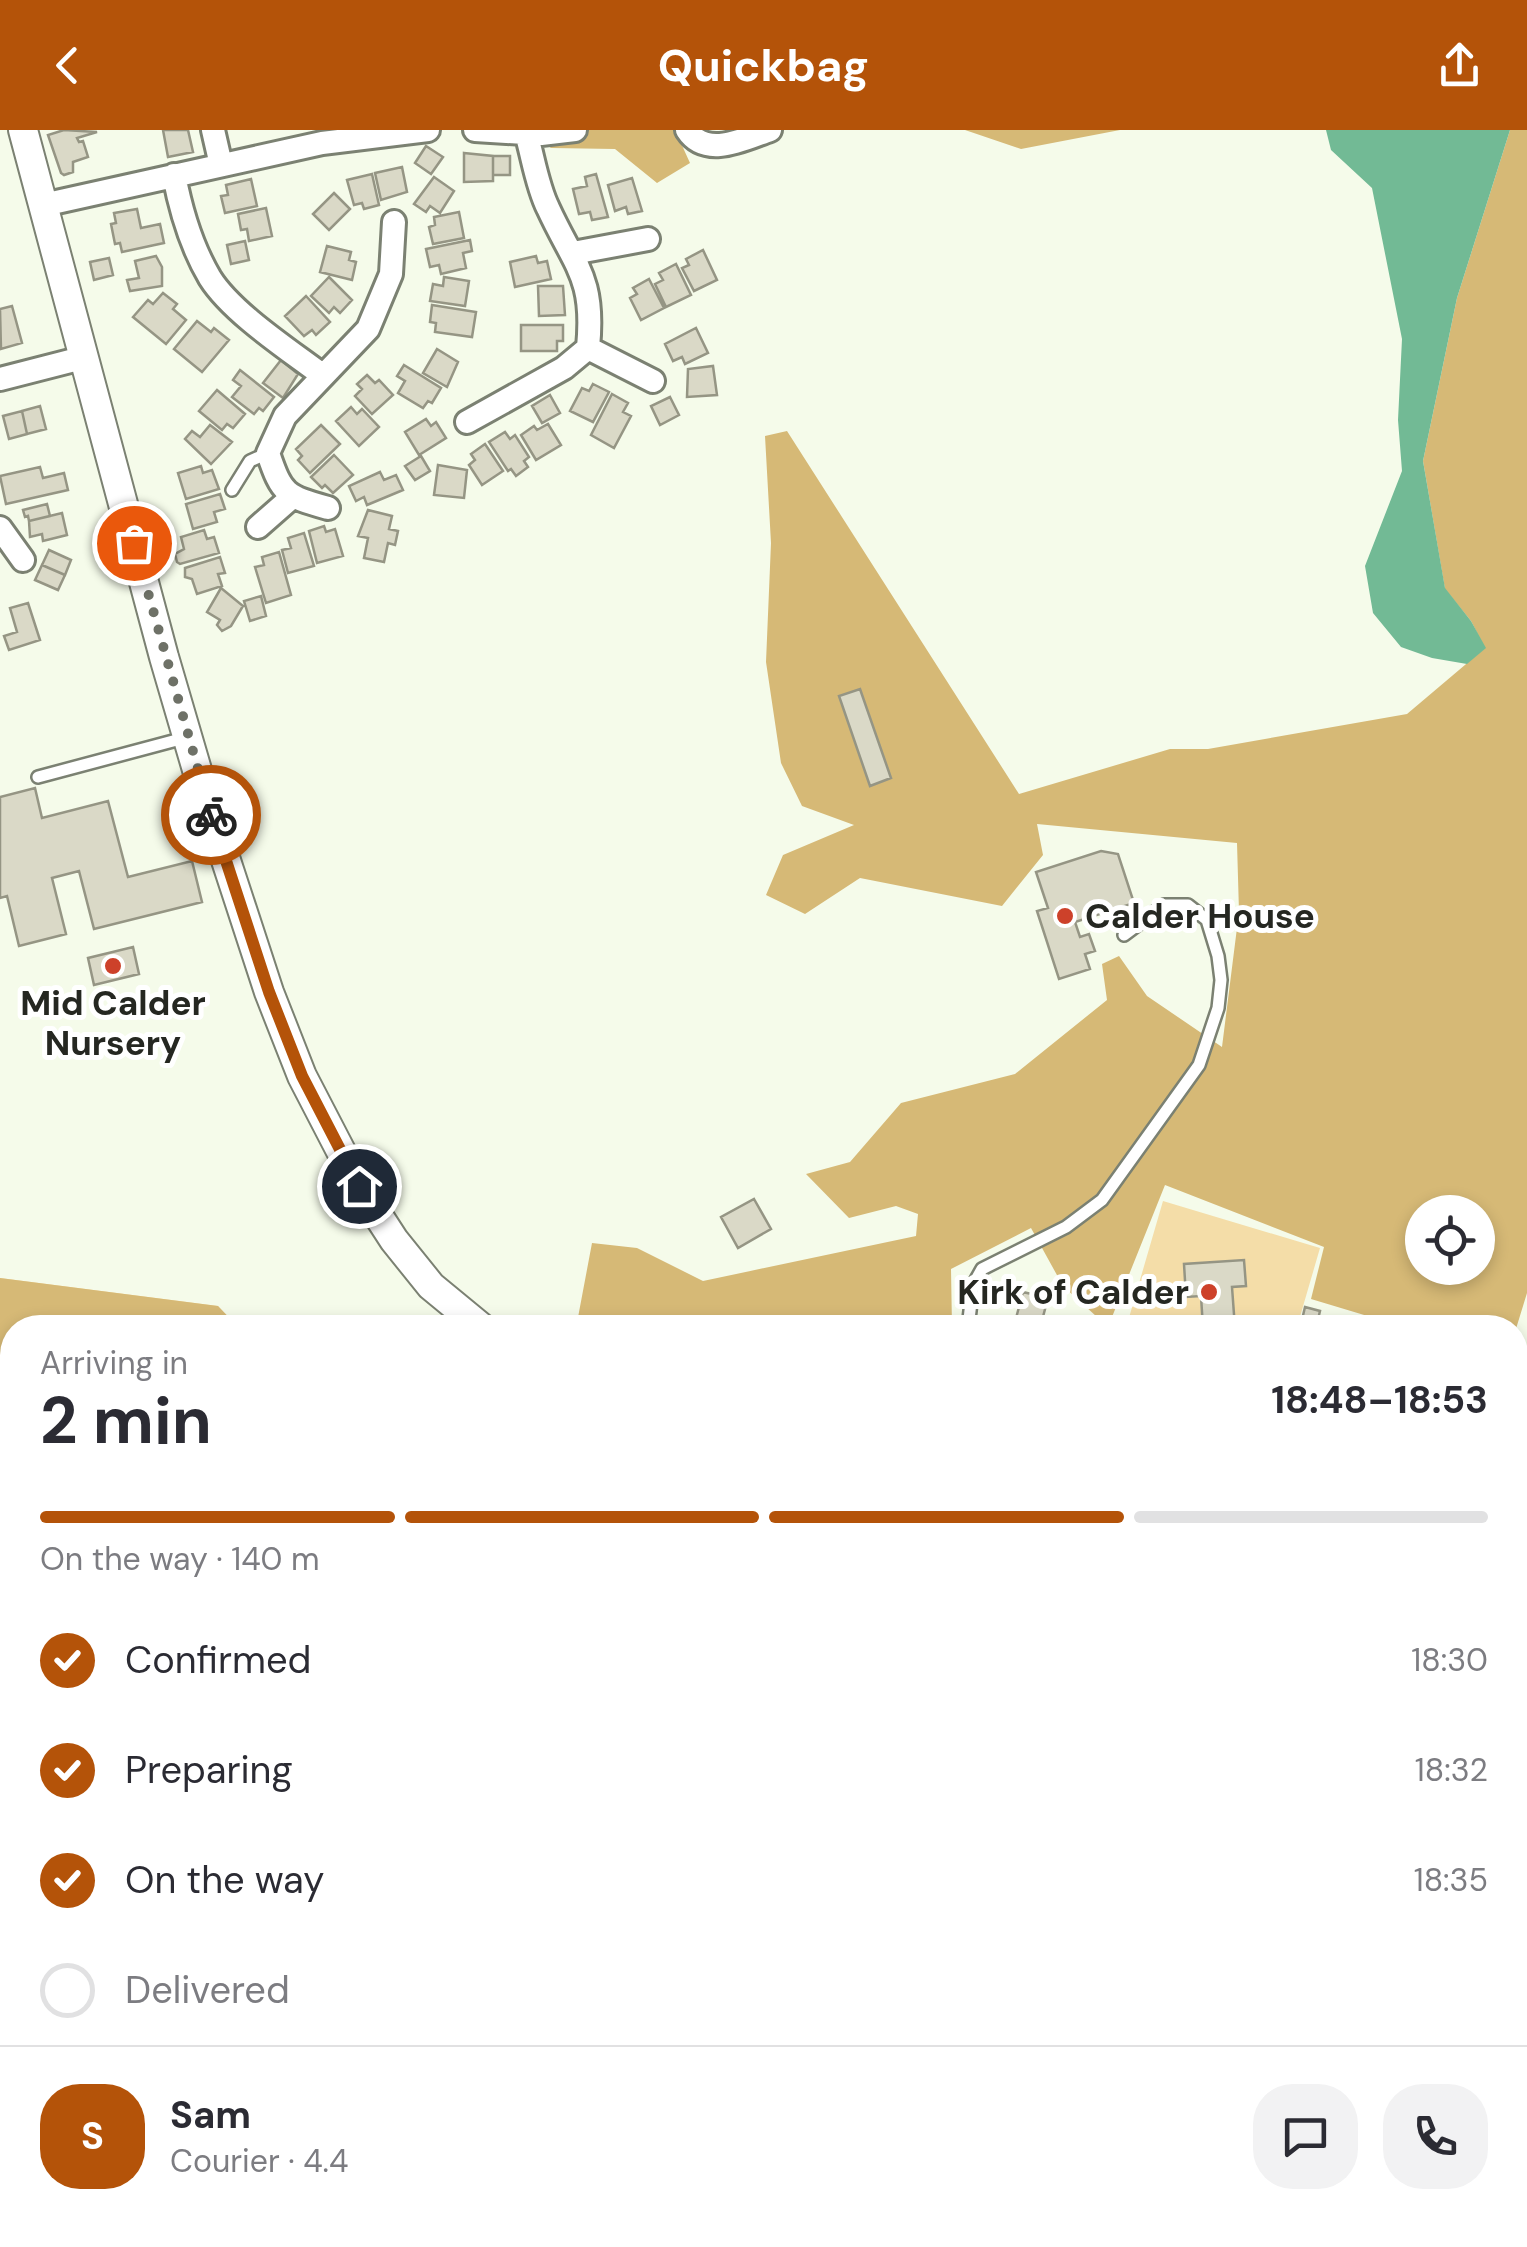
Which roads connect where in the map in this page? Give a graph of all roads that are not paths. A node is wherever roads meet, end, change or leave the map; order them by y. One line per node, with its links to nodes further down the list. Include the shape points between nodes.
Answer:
1 (23, 130): 11 (street)
2 (213, 130): 9 (street)
3 (428, 130): 9 (street)
4 (475, 130): 8 (street)
5 (574, 130): 8 (street)
6 (687, 130): 7 (street, via 712,146)
7 (770, 130)
8 (526, 132): 14 (street, via 546,206)
9 (221, 165): 10 (street)
10 (174, 175): 11 (street); 17 (street, via 184,223 212,281)
11 (43, 205): 16 (street)
12 (394, 222): 17 (street, via 391,274 368,329)
13 (648, 240): 14 (street)
14 (573, 254): 15 (street, via 591,316)
15 (588, 348): 19 (street); 20 (street, via 564,368 492,398)
16 (82, 358): 18 (street); 28 (street)
17 (322, 375): 21 (street, via 285,416)
18 (0, 379)
19 (653, 381)
20 (467, 422)
21 (268, 453): 22 (lane, via 250,461); 23 (street)
22 (232, 490)
23 (291, 498): 24 (street); 25 (street)
24 (328, 508)
25 (258, 526)
26 (0, 528): 27 (street)
27 (23, 560)
28 (188, 737): 29 (lane); 31 (street, via 302,1076 394,1240 431,1286)
29 (38, 776)
30 (1124, 935): 32 (lane, via 1164,905 1188,905 1206,920 1220,980 1199,1064 1102,1200 1066,1227 982,1269)
31 (466, 1315)
32 (970, 1315)

